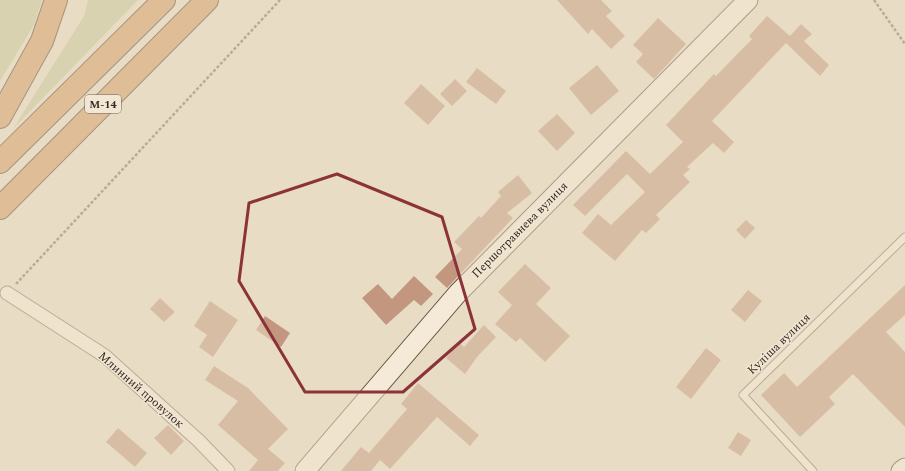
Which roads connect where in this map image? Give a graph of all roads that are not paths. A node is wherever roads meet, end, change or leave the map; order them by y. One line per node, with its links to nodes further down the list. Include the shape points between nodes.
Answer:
1 (56, 0): 5 (highway, via 42,41)
2 (164, 0): 6 (highway, М-14)
3 (207, 0): 7 (highway, М-14)
4 (748, 0): 12 (street, Першотравнева вулиця, via 458,293)
5 (0, 117)
6 (0, 162)
7 (0, 208)
8 (905, 238): 13 (lane, Куліша вулиця, via 743,394)
9 (7, 293): 11 (street, Млинний провулок, via 105,356 199,441)
10 (905, 468): 14 (street)
11 (228, 471)
12 (305, 471)
13 (813, 471)
14 (901, 471)

